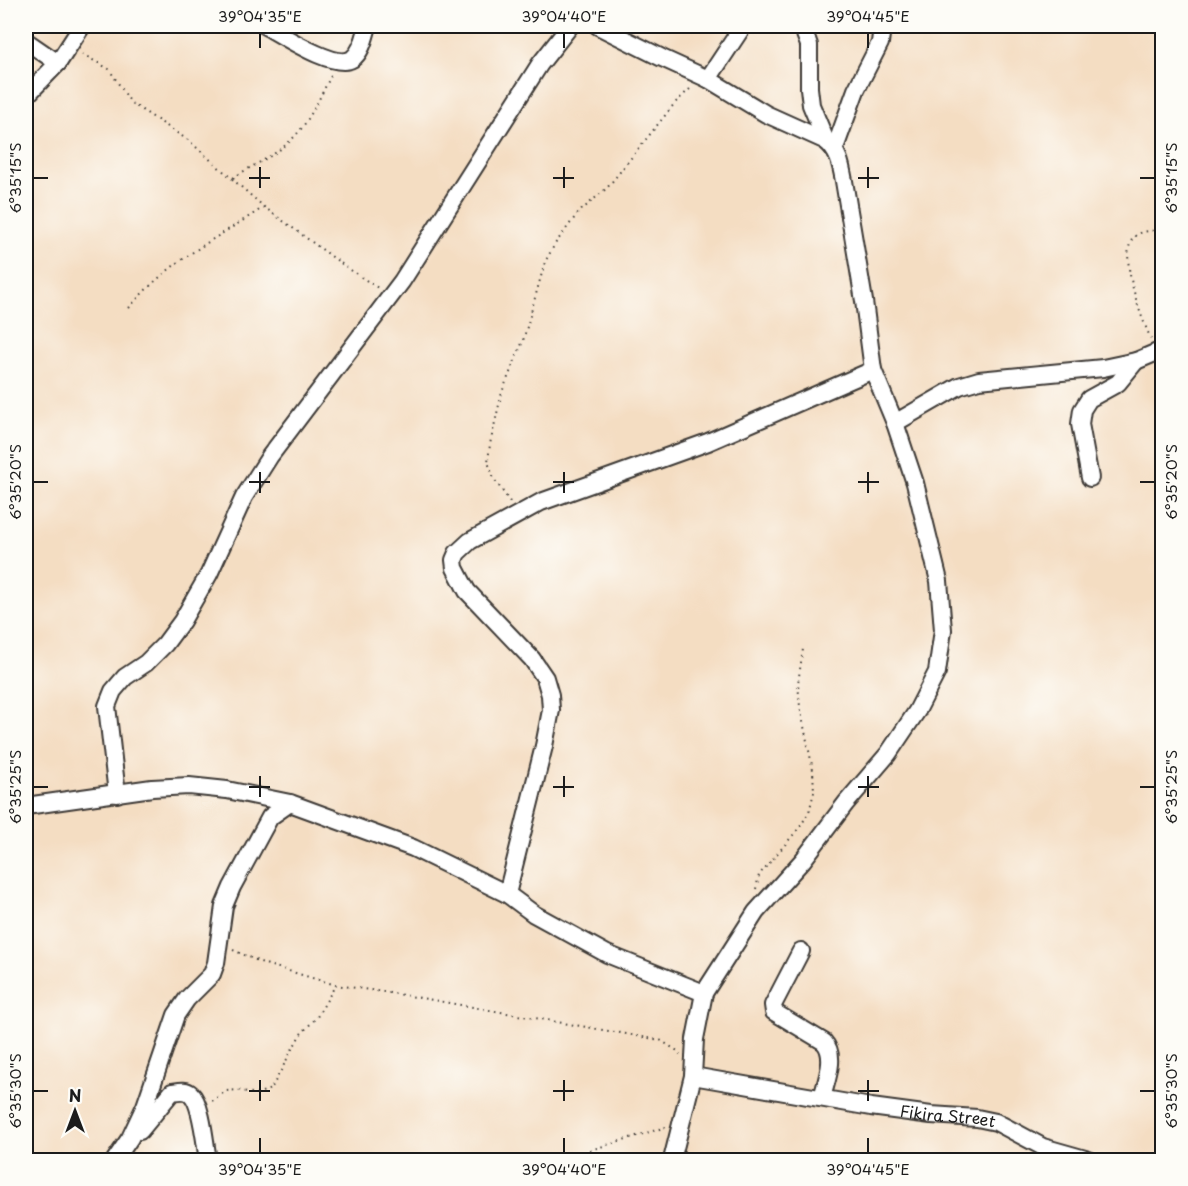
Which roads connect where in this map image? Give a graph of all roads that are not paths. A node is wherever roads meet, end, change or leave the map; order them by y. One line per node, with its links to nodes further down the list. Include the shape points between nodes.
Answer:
1 (82, 26): 10 (street)
2 (265, 26): 3 (street, via 339,62 351,59 361,48)
3 (368, 26)
4 (570, 26): 19 (street, via 540,64 390,296 254,479 182,621 152,657 113,691 107,706)
5 (598, 26): 11 (street)
6 (743, 26): 11 (street)
7 (802, 26): 13 (street, via 808,45 811,105)
8 (882, 26): 13 (street, via 880,43)
9 (26, 41): 10 (street)
10 (58, 63): 12 (street)
11 (708, 79): 13 (street, via 766,114)
12 (26, 96)
13 (830, 145): 16 (street, via 841,163)
14 (1160, 351): 15 (street)
15 (1136, 361): 17 (street, via 980,380 959,386); 18 (street, via 1118,383 1089,399 1082,410 1080,424)
16 (873, 370): 17 (street); 22 (street, via 708,442 541,502 470,541 457,553 455,568 467,591 532,659 545,678 550,695 544,746)
17 (895, 423): 24 (street, via 915,483 939,581 943,630 937,672 888,754 804,860 756,912)
18 (1090, 478)
19 (117, 794): 20 (street, via 189,786); 21 (street)
20 (290, 803): 22 (street, via 413,848); 27 (street, via 270,817 232,887 224,906 212,974 176,1015)
21 (26, 806)
22 (507, 894): 24 (street, via 534,914 606,954)
23 (801, 951): 26 (street, via 773,1005 774,1012 830,1048)
24 (704, 993): 25 (street)
25 (693, 1076): 26 (street, Fikira Street); 31 (street)
26 (822, 1098): 28 (street, Fikira Street, via 996,1122)
27 (130, 1138): 29 (street); 30 (street, via 135,1137 172,1092 190,1092 197,1103)
28 (1069, 1158): 32 (street, Fikira Street)
29 (115, 1161)
30 (208, 1161)
31 (672, 1161)
32 (1089, 1161)

